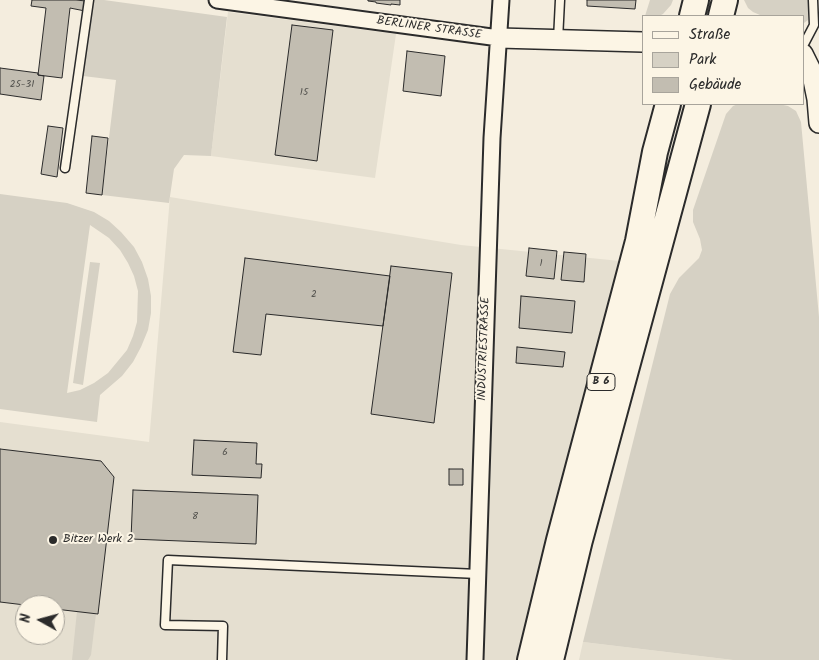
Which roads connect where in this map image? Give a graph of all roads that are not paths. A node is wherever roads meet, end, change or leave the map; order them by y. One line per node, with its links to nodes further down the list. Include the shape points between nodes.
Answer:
1 (89, 0): 18 (lane)
2 (217, 0): 10 (street, BERLINER STRASSE)
3 (501, 0): 10 (street, INDUSTRIESTRASSE)
4 (560, 0): 11 (lane)
5 (696, 0): 8 (main road)
6 (725, 0): 9 (main road)
7 (814, 0): 13 (lane, via 814,26)
8 (692, 15)
9 (721, 15)
10 (499, 38): 11 (street, BERLINER STRASSE); 19 (street, INDUSTRIESTRASSE, via 492,138)
11 (558, 40): 12 (street, BERLINER STRASSE)
12 (642, 42)
13 (804, 44)
14 (804, 56): 17 (street, via 811,70)
15 (668, 105): 22 (main road, B 6, via 638,241)
16 (698, 105): 23 (main road, B 6, via 580,540)
17 (819, 123)
18 (65, 168)
19 (478, 574): 20 (lane, via 168,560 165,625 223,626); 21 (street, INDUSTRIESTRASSE)
20 (222, 660)
21 (475, 660)
22 (530, 660)
23 (551, 660)

